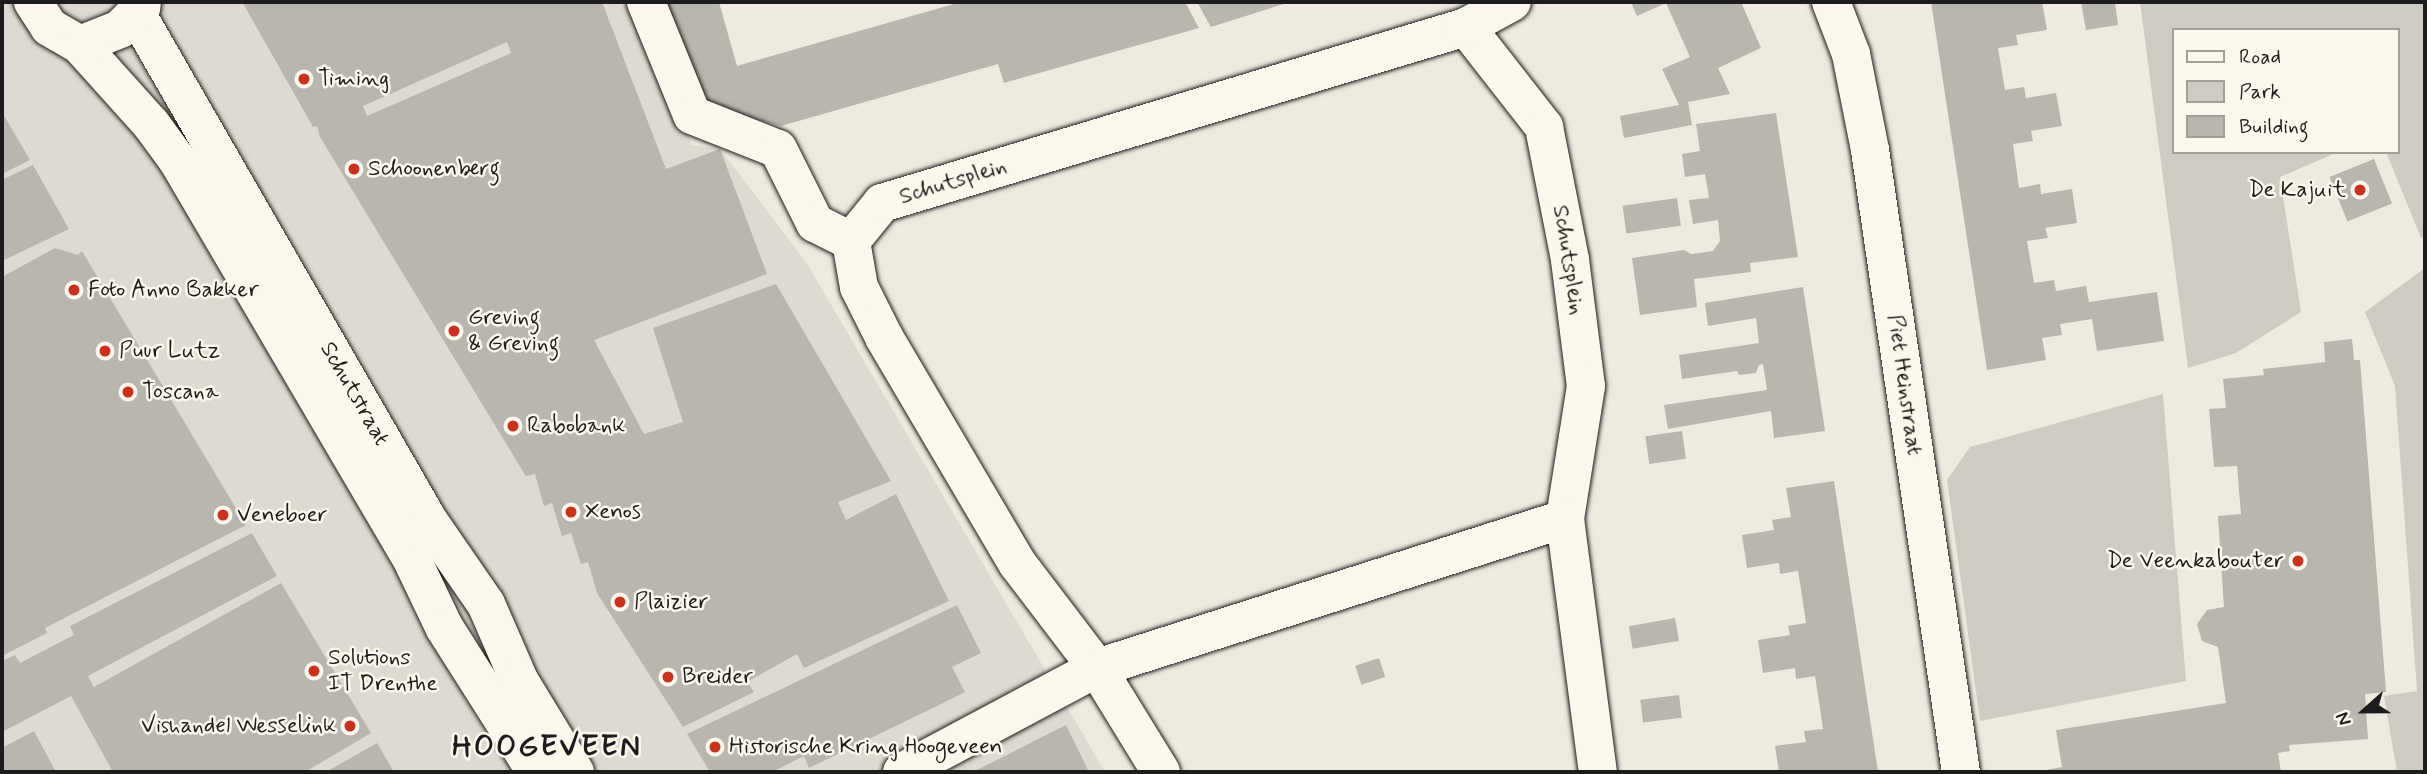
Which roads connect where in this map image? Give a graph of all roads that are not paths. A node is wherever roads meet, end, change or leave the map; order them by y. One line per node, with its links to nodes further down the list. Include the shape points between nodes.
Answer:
1 (33, 2): 7 (street, Schutstraat, via 49,27)
2 (646, 2): 8 (street, via 692,115 778,149 815,223)
3 (1512, 2): 6 (street, Schutsplein)
4 (1831, 2): 16 (street, Piet Heinstraat, via 1851,54 1870,150)
5 (139, 7): 7 (street, via 120,29); 12 (street, Schutstraat, via 428,520 486,604 519,680)
6 (1466, 27): 8 (street, Schutsplein, via 882,203); 9 (street, Schutsplein, via 1544,127 1568,247 1586,386)
7 (80, 45): 11 (street, Schutstraat, via 178,161 414,564 444,627)
8 (851, 241): 10 (street, via 859,287 884,337 1017,563)
9 (1565, 519): 10 (street); 15 (street, Schutsplein)
10 (1097, 668): 13 (street); 14 (street)
11 (536, 772)
12 (573, 772)
13 (902, 772)
14 (1161, 772)
15 (1598, 772)
16 (1961, 772)

